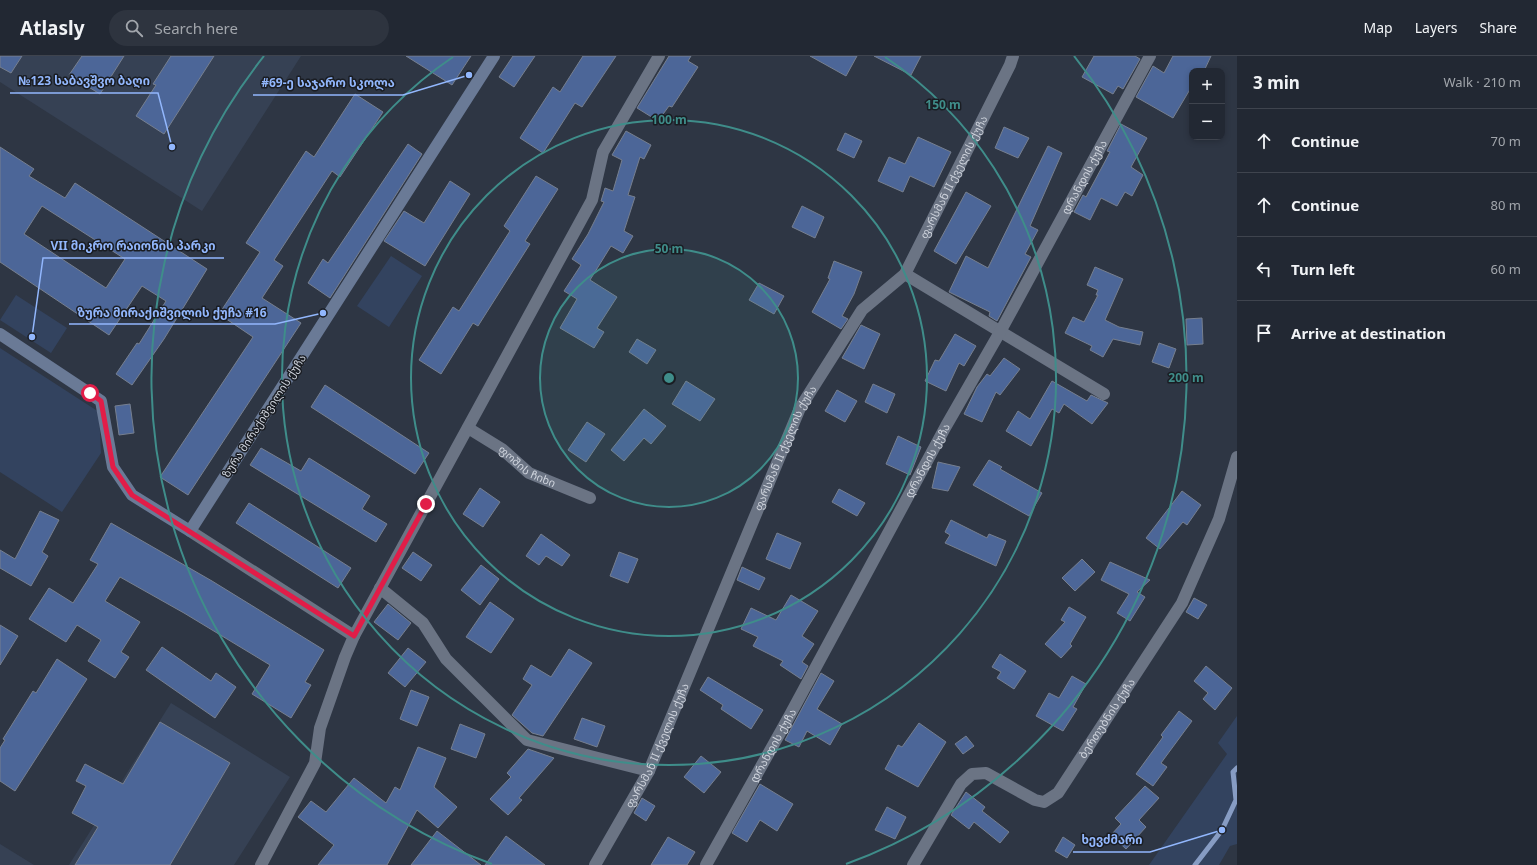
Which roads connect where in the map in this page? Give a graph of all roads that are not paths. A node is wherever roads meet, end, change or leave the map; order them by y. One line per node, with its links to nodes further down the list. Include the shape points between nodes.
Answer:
1 (494, 56): 12 (street, ზურა მირაქიშვილის ქუჩა)
2 (659, 56): 9 (street, via 603,152 592,200)
3 (1013, 56): 5 (street, ფარსმან II ქველის ქუჩა)
4 (1150, 56): 6 (street, დრანდის ქუჩა)
5 (905, 274): 6 (street); 15 (street, ფარსმან II ქველის ქუჩა, via 862,310 800,408)
6 (1000, 332): 8 (street); 18 (street, დრანდის ქუჩა)
7 (0, 334): 12 (street, via 101,401 113,467 127,490)
8 (1104, 394)
9 (468, 428): 11 (street, ფოშის ჩიხი, via 502,448 529,473); 13 (street)
10 (1237, 457): 19 (street, ბერთუბნის ქუჩა, via 1219,519 1182,603 1058,793 1044,802 1034,800 986,773 972,774 961,784)
11 (590, 498)
12 (190, 531): 14 (street)
13 (380, 588): 14 (street); 15 (street, via 423,623 446,659 527,740)
14 (354, 636): 16 (street, via 344,657 320,728 315,763)
15 (649, 771): 17 (street, ფარსმან II ქველის ქუჩა)
16 (261, 865)
17 (595, 865)
18 (706, 865)
19 (913, 865)

